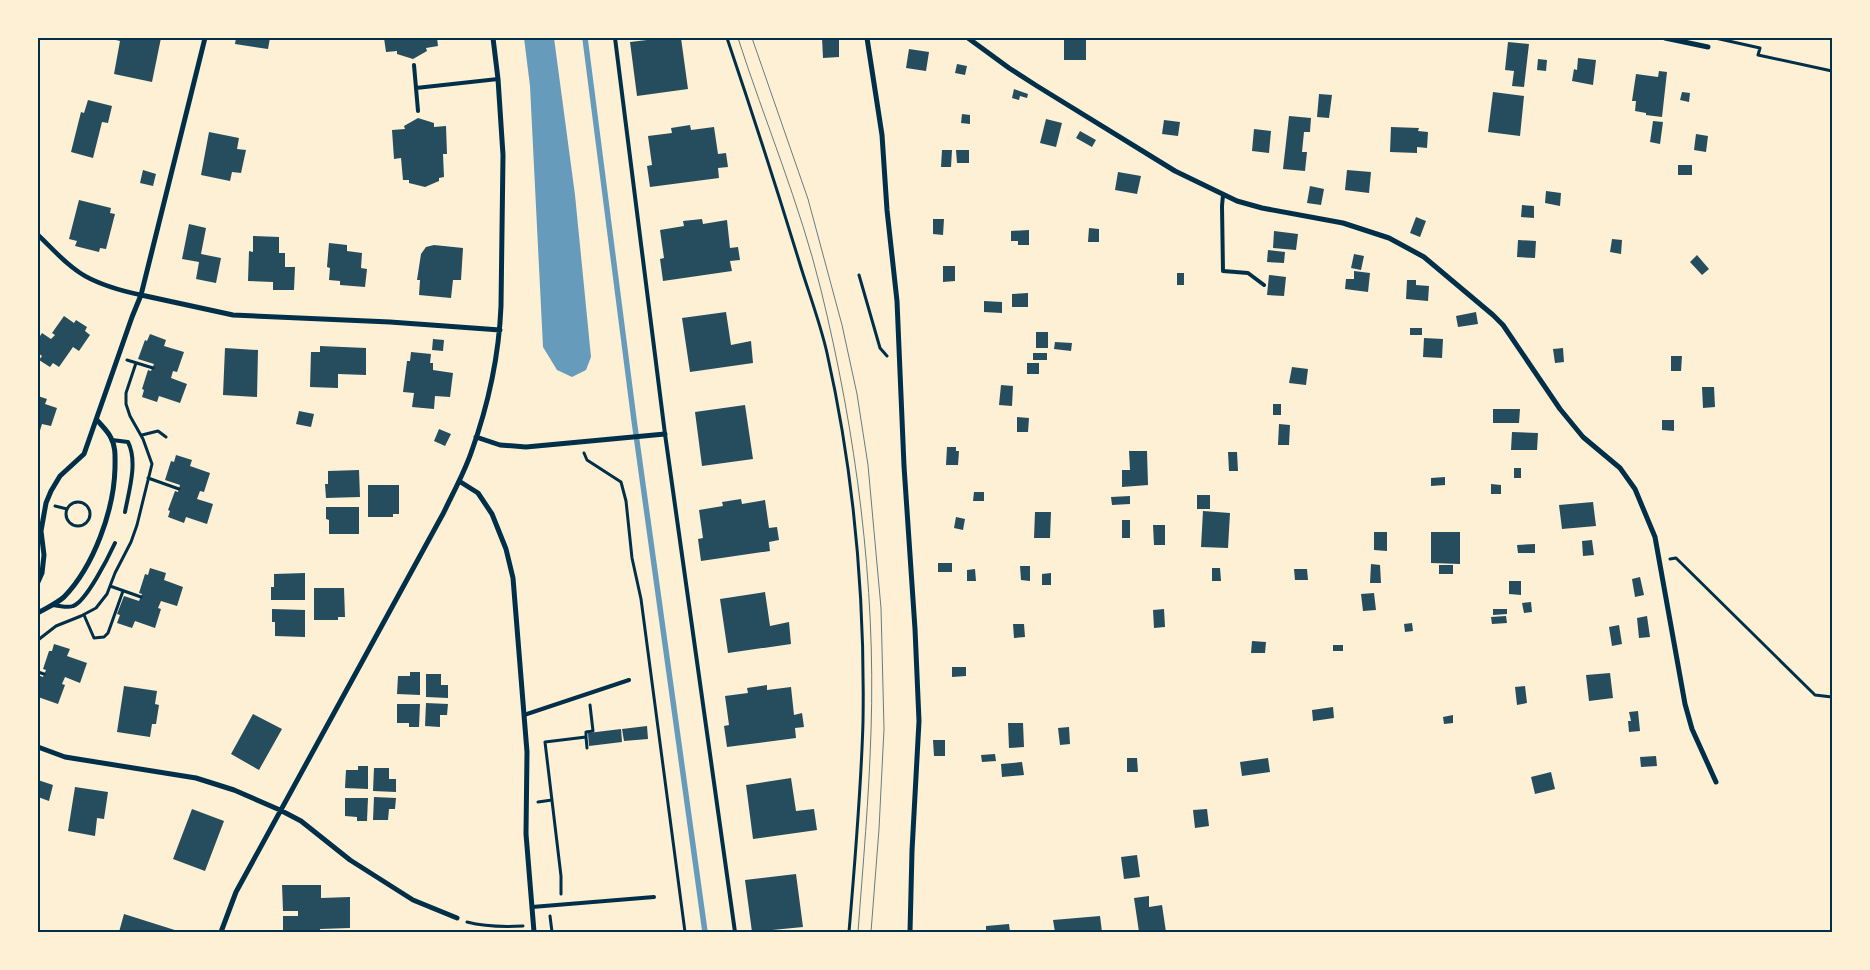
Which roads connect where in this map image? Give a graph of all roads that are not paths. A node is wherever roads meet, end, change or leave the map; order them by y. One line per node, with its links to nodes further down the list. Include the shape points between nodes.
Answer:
1 (205, 38): 15 (street)
2 (493, 38): 9 (street)
3 (615, 38): 18 (lane)
4 (867, 38): 38 (street, via 882,135 896,292 915,629 919,721)
5 (968, 38): 12 (street, via 1070,107 1175,171)
6 (1665, 38): 7 (street)
7 (1708, 47)
8 (414, 65): 10 (lane)
9 (498, 80): 10 (lane); 16 (street, via 503,155)
10 (416, 88): 11 (lane)
11 (418, 111)
12 (1223, 195): 14 (lane, via 1223,271 1248,273); 30 (street, via 1262,208 1343,223 1378,234 1424,257 1503,325 1560,410 1583,436 1620,468 1635,489 1655,538 1685,704 1692,729)
13 (38, 235): 15 (street, via 85,276 110,288)
14 (1264, 285)
15 (141, 295): 16 (street, via 233,316); 17 (street)
16 (500, 330): 19 (street)
17 (97, 420): 20 (street); 24 (street, via 84,454 60,476 46,503 41,531 44,555)
18 (665, 434): 19 (street, via 514,446); 37 (lane)
19 (476, 437): 21 (street)
20 (112, 440): 22 (lane, via 128,442 132,453); 25 (street, via 115,485 103,531 75,582)
21 (459, 481): 28 (street, via 478,493 492,514 506,549 515,597); 31 (street)
22 (125, 512)
23 (115, 543): 25 (lane, via 99,576 78,602 72,606)
24 (38, 582)
25 (53, 605): 26 (street)
26 (38, 613)
27 (629, 680): 28 (lane)
28 (524, 715): 33 (street, via 526,834)
29 (38, 747): 31 (street, via 65,757 196,778)
30 (1716, 782)
31 (280, 810): 34 (street, via 301,821 350,860 413,900); 35 (street, via 236,892)
32 (654, 897): 33 (lane)
33 (532, 907): 36 (street)
34 (457, 918)
35 (221, 932)
36 (534, 932)
37 (735, 932)
38 (910, 932)

